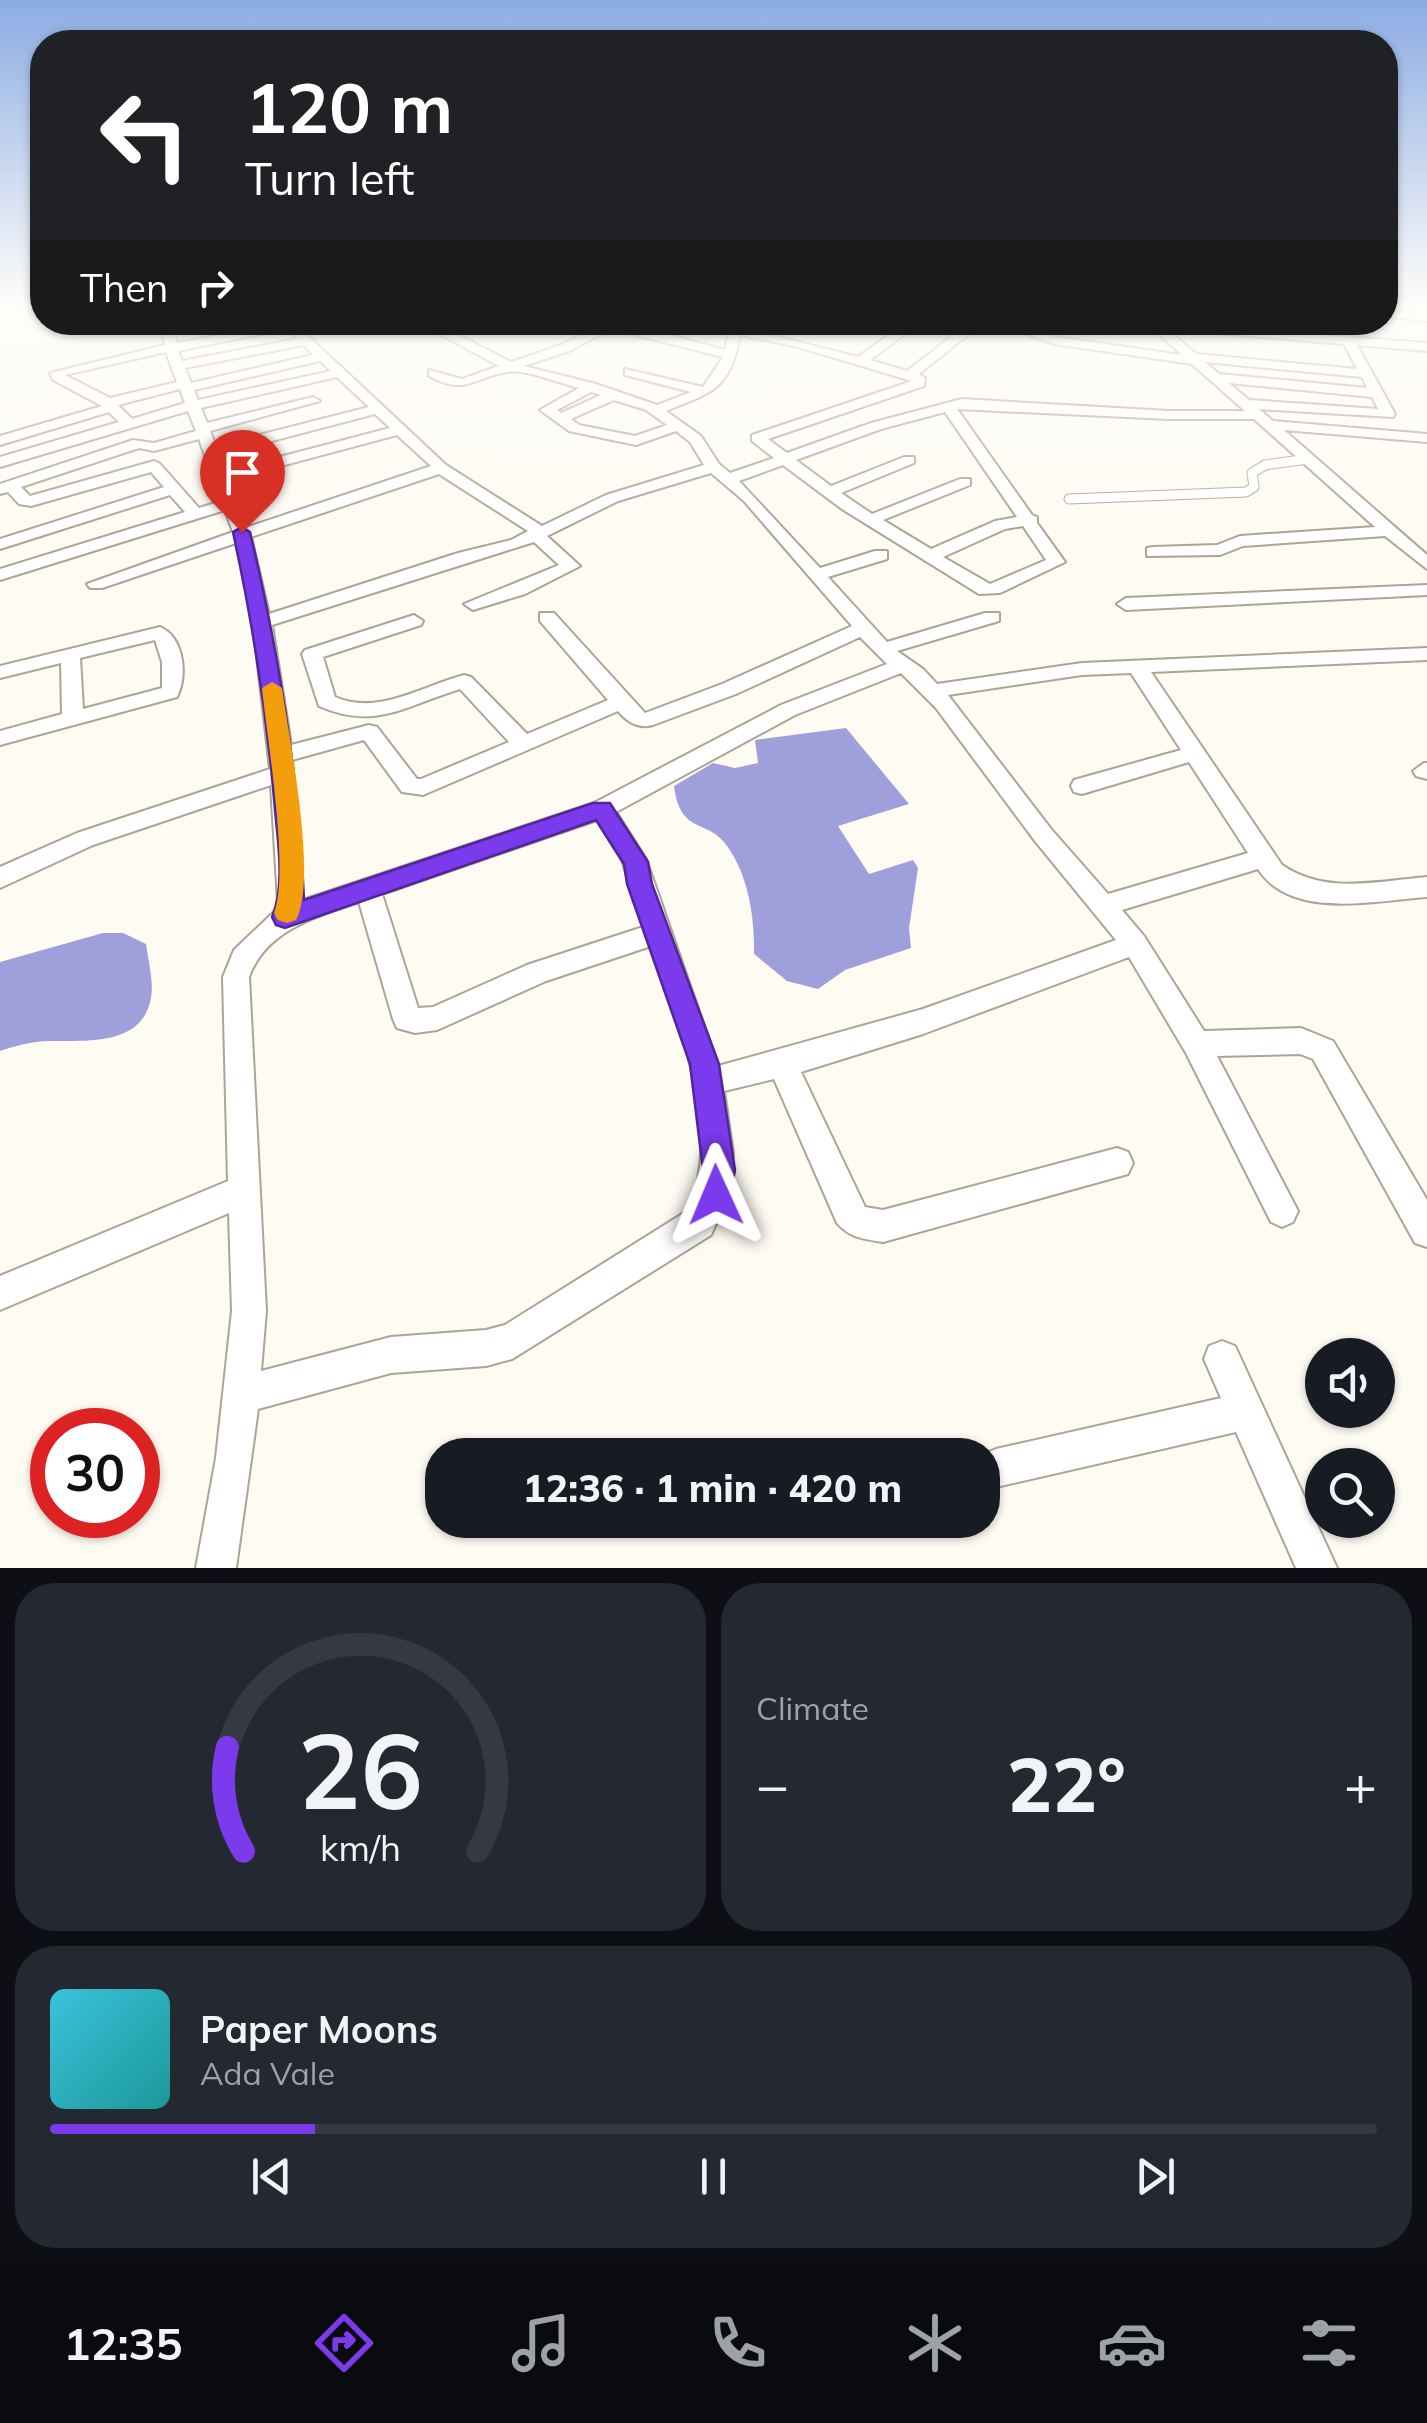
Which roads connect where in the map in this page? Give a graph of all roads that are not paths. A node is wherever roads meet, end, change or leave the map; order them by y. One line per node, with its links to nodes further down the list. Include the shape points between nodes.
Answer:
1 (65, 380): 19 (street)
2 (148, 380): 19 (street)
3 (163, 380): 25 (street)
4 (185, 380): 28 (street)
5 (347, 380): 21 (street)
6 (563, 380): 13 (street)
7 (660, 380): 14 (street)
8 (717, 380): 14 (street)
9 (920, 380): 32 (street, via 757,437)
10 (1219, 380): 18 (street)
11 (1238, 380): 16 (street)
12 (1368, 380): 16 (street)
13 (591, 387): 15 (street); 23 (street, via 547,408)
14 (703, 392): 22 (street)
15 (614, 394): 22 (street); 23 (street)
16 (1377, 394): 18 (street, via 1388,414)
17 (313, 401): 28 (street)
18 (1246, 404): 24 (street)
19 (110, 405): 25 (street); 30 (street)
20 (949, 407): 24 (street); 32 (street); 47 (street)
21 (378, 409): 27 (street); 31 (street)
22 (656, 410): 26 (street)
23 (560, 419): 26 (street, via 640,441)
24 (1264, 420): 29 (street); 34 (street)
25 (129, 424): 35 (street)
26 (675, 428): 37 (street, via 698,441)
27 (398, 430): 36 (street); 38 (street)
28 (203, 431): 31 (street); 40 (street, via 154,447 138,443)
29 (1427, 438)
30 (0, 440)
31 (212, 452): 38 (street)
32 (784, 459): 37 (street); 42 (street)
33 (909, 460): 42 (street)
34 (1308, 460): 43 (lane, via 1258,468 1254,488 1246,492); 48 (street)
35 (0, 462)
36 (440, 468): 49 (street); 50 (street)
37 (721, 473): 50 (street, via 612,498); 56 (street)
38 (223, 478): 44 (street)
39 (965, 482): 46 (street)
40 (6, 487): 41 (street, via 30,501 151,466)
41 (174, 489): 45 (street); 51 (street)
42 (829, 492): 46 (street)
43 (1069, 499)
44 (232, 503): 45 (street); 49 (street)
45 (195, 514): 57 (street)
46 (870, 520): 54 (street)
47 (1031, 520): 54 (street, via 1006,523); 54 (street, via 1057,561 994,589 984,590)
48 (1388, 531): 52 (street); 55 (street)
49 (242, 532): 58 (street); 65 (street)
50 (537, 533): 60 (street, via 570,566); 65 (street)
51 (0, 544)
52 (1153, 552)
53 (881, 555): 56 (street)
54 (930, 556)
55 (1427, 564)
56 (819, 574): 66 (street)
57 (0, 575)
58 (96, 584)
59 (1427, 590): 61 (street)
60 (474, 604)
61 (1126, 604)
62 (548, 617): 74 (street)
63 (992, 617): 67 (street)
64 (414, 621): 77 (street, via 312,654 326,701 370,714 464,680)
65 (262, 622): 79 (street)
66 (864, 628): 67 (street); 74 (street, via 658,718 638,719)
67 (884, 649): 71 (street)
68 (1427, 654): 70 (street)
69 (70, 655): 72 (street); 75 (street); 75 (street, via 160,634 175,684 164,694)
70 (1136, 665): 73 (street); 78 (street)
71 (903, 666): 73 (street); 81 (street, via 788,710)
72 (0, 672)
73 (933, 691): 86 (street)
74 (621, 702): 77 (street)
75 (72, 719): 76 (street)
76 (0, 738)
77 (522, 742): 79 (street, via 423,788 410,786 369,732)
78 (1195, 753): 80 (street); 82 (street)
79 (282, 764): 83 (street); 87 (street, via 291,902)
80 (1082, 786)
81 (602, 809): 85 (street); 88 (street, via 634,858)
82 (1264, 858): 84 (street, via 1288,885 1303,890); 86 (street)
83 (0, 878)
84 (1427, 887)
85 (368, 889): 87 (street); 88 (street, via 412,1022 431,1021 535,970)
86 (1102, 906): 89 (street)
87 (285, 917): 94 (street, via 243,958 236,977)
88 (658, 933): 92 (street)
89 (1135, 944): 90 (street); 91 (street)
90 (1196, 1044): 95 (street); 96 (street, via 1302,1041 1323,1050)
91 (783, 1065): 92 (street); 93 (street, via 848,1212 868,1226)
92 (707, 1082): 99 (street, via 718,1183 699,1223 512,1341 392,1355)
93 (1117, 1162)
94 (244, 1190): 97 (street); 99 (street, via 249,1311)
95 (1282, 1211)
96 (1427, 1231)
97 (0, 1293)
98 (1222, 1359): 100 (street)
99 (241, 1395): 102 (street)
100 (1246, 1411): 101 (street); 103 (street)
101 (1000, 1467)
102 (216, 1568)
103 (1317, 1568)

